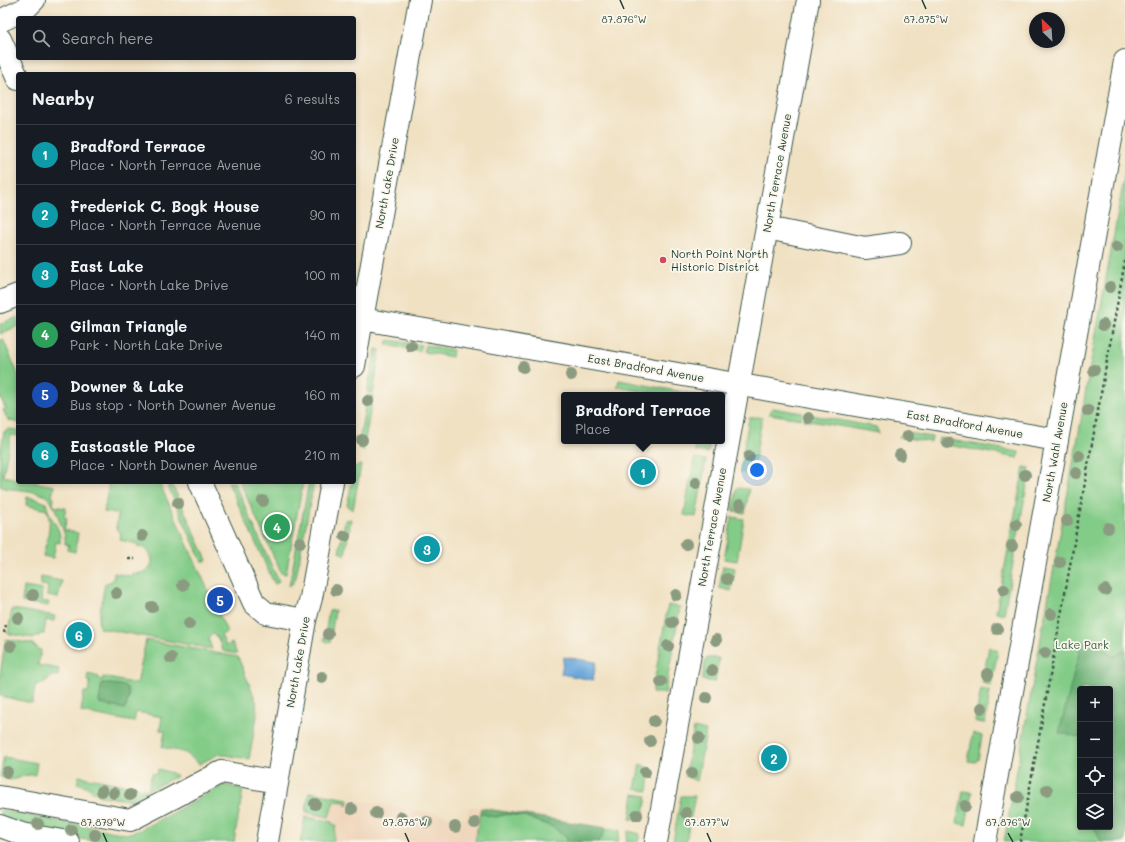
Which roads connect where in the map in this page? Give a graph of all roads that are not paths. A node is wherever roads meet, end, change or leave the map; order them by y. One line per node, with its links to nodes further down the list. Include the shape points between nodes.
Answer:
1 (34, 0): 4 (street, via 25,9)
2 (420, 0): 12 (street, North Lake Drive)
3 (808, 0): 8 (street, North Terrace Avenue)
4 (0, 22)
5 (0, 39): 7 (street)
6 (1125, 61): 15 (street, North Wahl Avenue)
7 (16, 75)
8 (767, 228): 9 (street, via 865,248); 14 (street, North Terrace Avenue)
9 (900, 243)
10 (16, 296): 11 (street)
11 (0, 302)
12 (358, 318): 13 (street, North Lake Drive); 14 (street, East Bradford Avenue)
13 (356, 342)
14 (738, 384): 15 (street, East Bradford Avenue); 24 (street, North Terrace Avenue)
15 (1057, 440): 25 (street, North Wahl Avenue)
16 (201, 484): 18 (street, via 254,603 266,613)
17 (332, 484): 18 (street, North Lake Drive)
18 (305, 620): 19 (street, North Lake Drive)
19 (277, 782): 20 (street, via 222,772 130,820); 23 (street, North Lake Drive)
20 (0, 797)
21 (0, 826): 22 (street, via 22,834)
22 (68, 842)
23 (266, 842)
24 (656, 842)
25 (985, 842)

